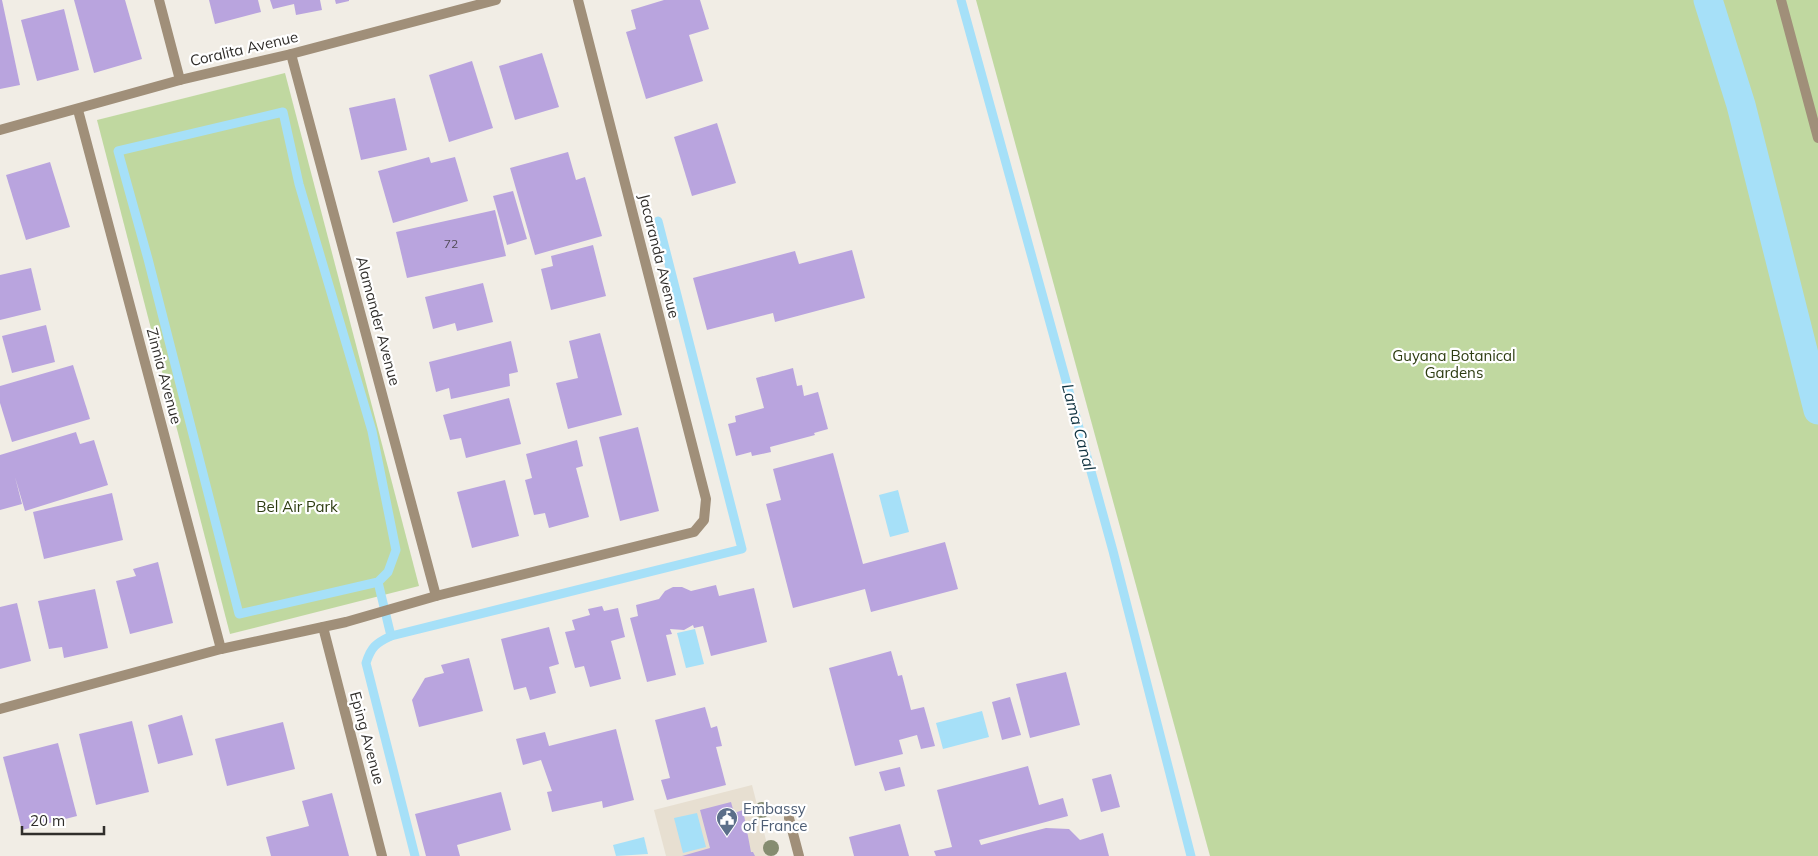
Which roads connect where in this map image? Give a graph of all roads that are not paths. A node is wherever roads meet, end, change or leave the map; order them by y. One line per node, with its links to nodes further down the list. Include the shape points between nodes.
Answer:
1 (159, 0): 6 (street)
2 (496, 0): 5 (street, Coralita Avenue)
3 (578, 0): 10 (street, Jacaranda Avenue, via 706,499 704,520 694,532)
4 (1781, 0): 9 (street)
5 (291, 54): 6 (street, Coralita Avenue); 10 (street, Alamander Avenue)
6 (180, 80): 7 (street, Coralita Avenue)
7 (78, 110): 8 (street, Coralita Avenue); 12 (street, Zinnia Avenue)
8 (0, 130)
9 (1818, 138)
10 (436, 596): 11 (street)
11 (323, 627): 12 (street); 15 (street, Eping Avenue)
12 (221, 649): 13 (street)
13 (0, 709)
14 (789, 818): 16 (street)
15 (382, 856)
16 (799, 856)

